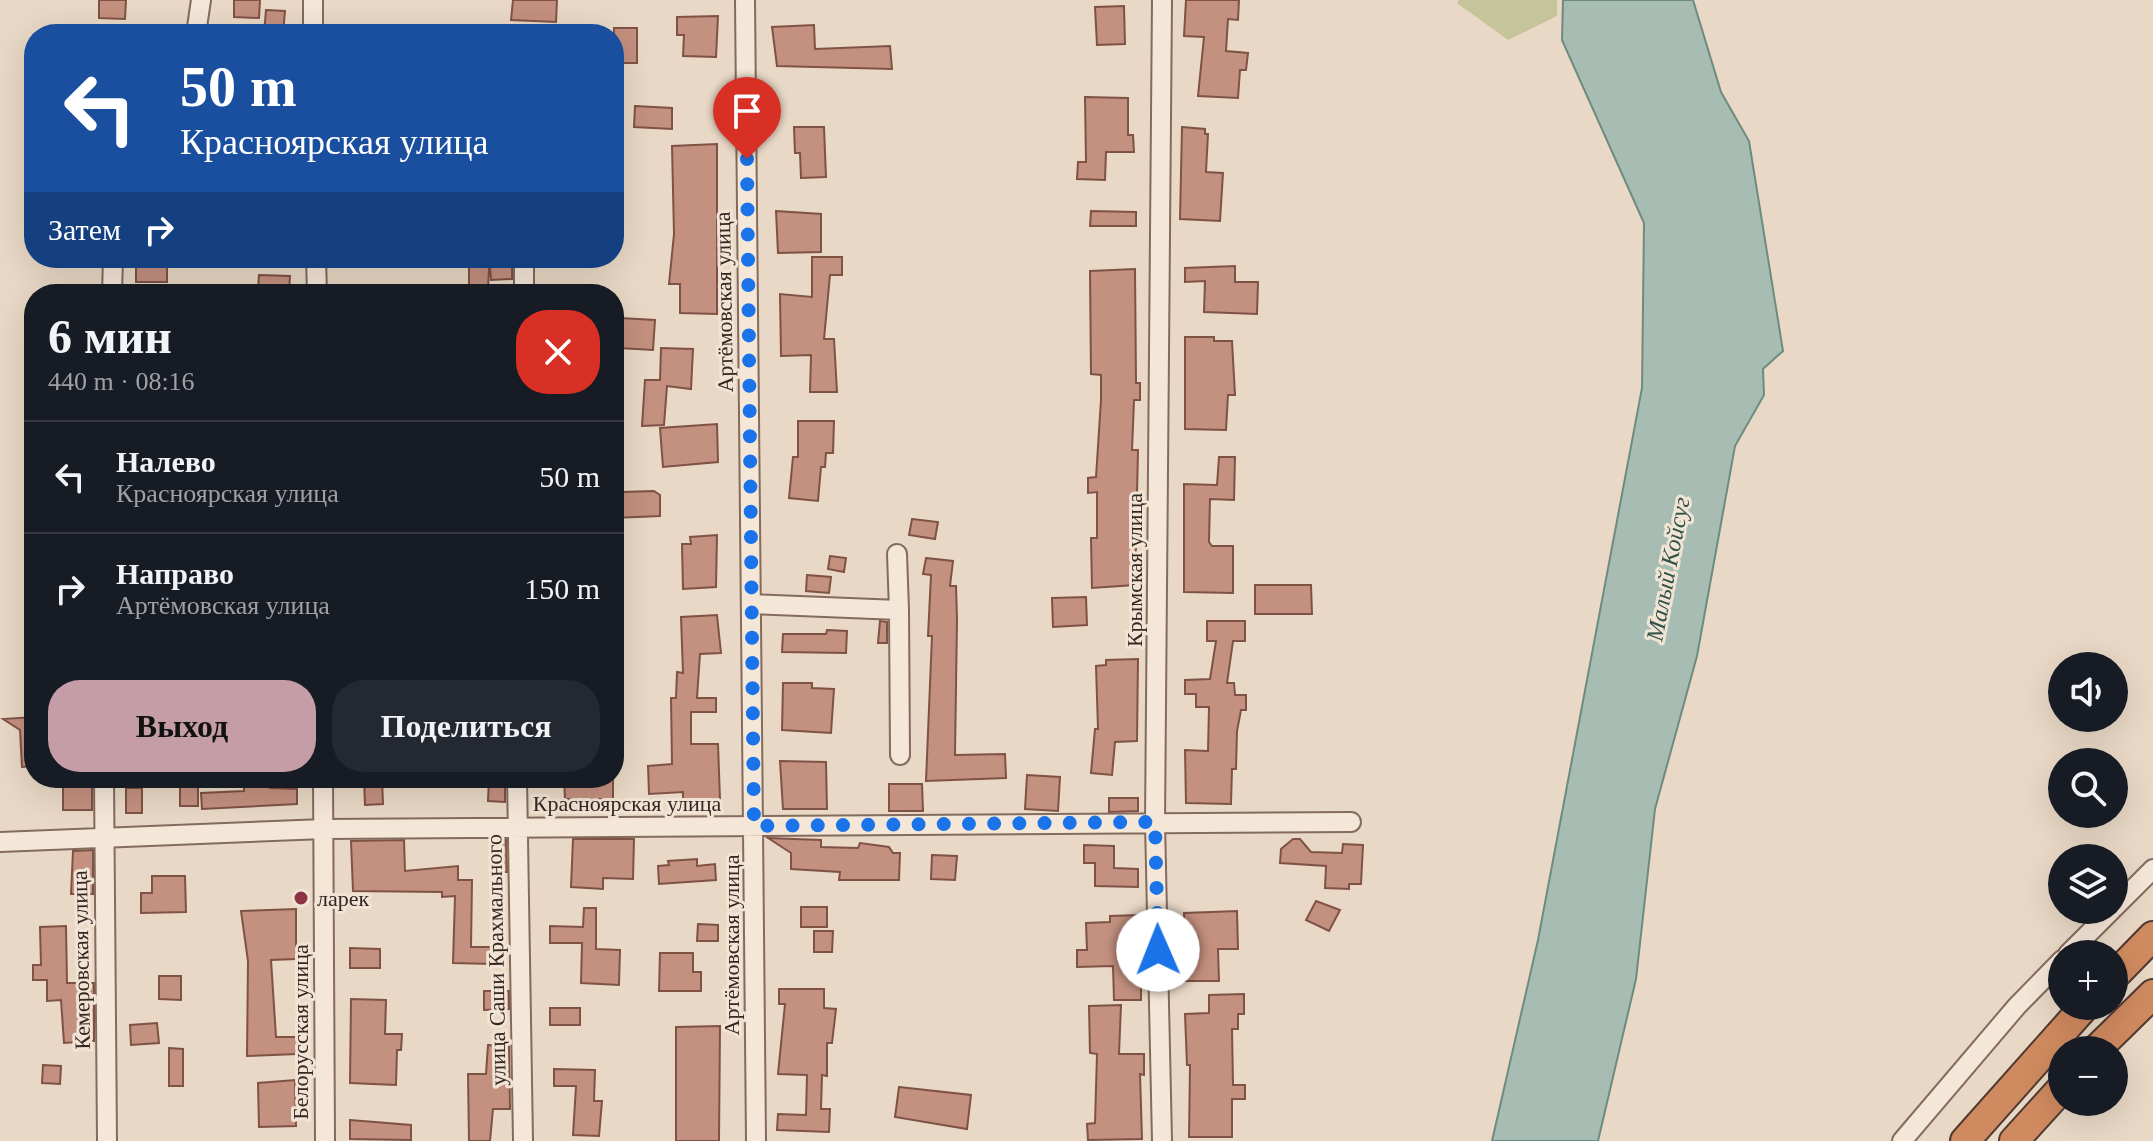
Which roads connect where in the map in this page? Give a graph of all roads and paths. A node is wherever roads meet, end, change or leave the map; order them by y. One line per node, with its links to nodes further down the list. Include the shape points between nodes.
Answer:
1 (201, 0): 5 (street)
2 (313, 0): 6 (street)
3 (745, 0): 8 (street, Артёмовская улица)
4 (1162, 0): 14 (street, Крымская улица)
5 (197, 24)
6 (313, 24)
7 (897, 554): 9 (street)
8 (752, 604): 9 (street); 16 (street, Артёмовская улица)
9 (899, 610): 10 (street)
10 (900, 755)
11 (104, 788): 19 (street, Кемеровская улица)
12 (323, 788): 18 (street, Белорусская улица)
13 (517, 788): 17 (street, улица Саши Крахмального)
14 (1155, 822): 15 (street, Красноярская улица); 16 (street, Красноярская улица); 36 (street, Крымская улица)
15 (1351, 822)
16 (754, 826): 17 (street, Красноярская улица); 35 (street, Артёмовская улица)
17 (517, 828): 18 (street, Красноярская улица); 34 (street, улица Саши Крахмального)
18 (324, 829): 19 (street, Красноярская улица); 33 (street, Белорусская улица)
19 (103, 838): 20 (street, Красноярская улица); 32 (street, Кемеровская улица)
20 (0, 842)
21 (2153, 869): 22 (street)
22 (2128, 894)
23 (2098, 924): 25 (street)
24 (2153, 936): 26 (highway)
25 (2082, 940)
26 (2128, 962)
27 (2048, 974): 37 (street)
28 (2153, 994): 30 (highway)
29 (2073, 1020): 38 (highway)
30 (2110, 1036)
31 (2048, 1103): 39 (highway)
32 (107, 1141)
33 (325, 1141)
34 (523, 1141)
35 (756, 1141)
36 (1162, 1141)
37 (1902, 1141)
38 (1965, 1141)
39 (2014, 1141)

